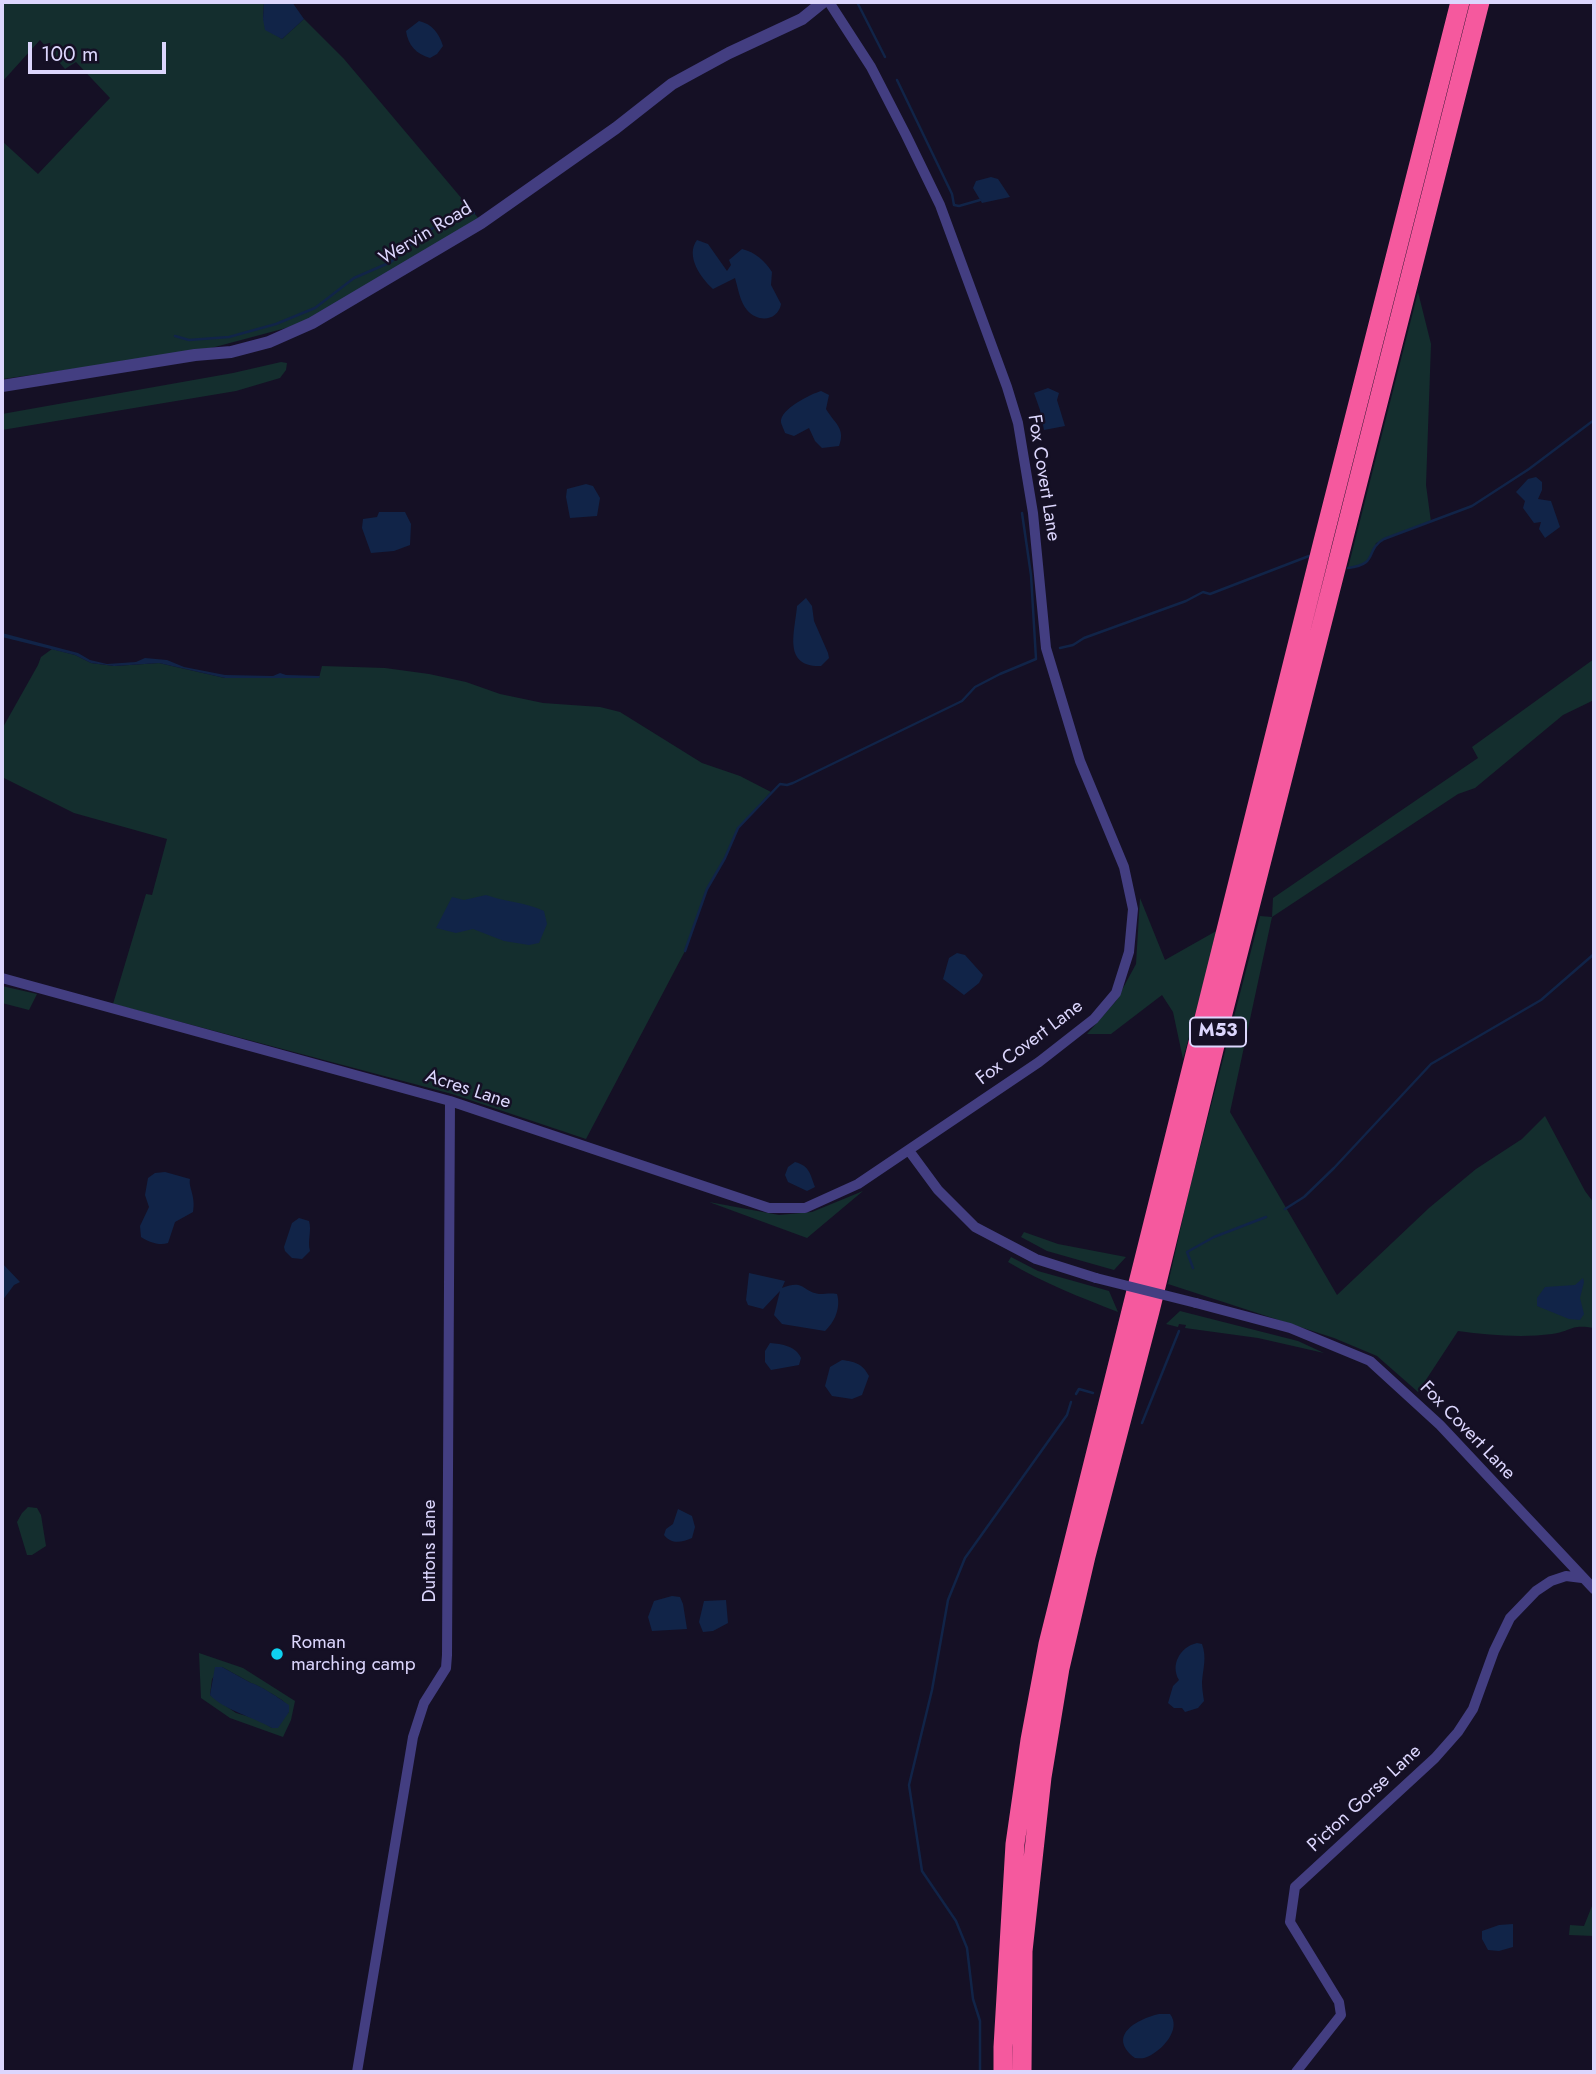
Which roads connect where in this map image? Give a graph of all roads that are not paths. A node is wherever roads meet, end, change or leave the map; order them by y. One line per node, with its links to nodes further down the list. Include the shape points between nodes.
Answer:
1 (823, 2): 5 (street, Wervin Road, via 802,19 672,84 481,223 312,323 231,352)
2 (830, 2): 8 (street, Fox Covert Lane, via 871,67 940,205 1007,387 1032,503 1046,648 1080,761 1125,867 1133,909 1129,952 1116,993 1094,1019)
3 (1460, 2): 12 (highway, M53, via 1048,1644 1015,1844)
4 (1480, 2): 13 (highway, M53, via 1060,1668 1026,1923)
5 (2, 386)
6 (2, 978): 7 (street, Acres Lane)
7 (450, 1101): 8 (street, Acres Lane, via 769,1208 805,1208 858,1184); 11 (street, Duttons Lane, via 446,1668 424,1703 413,1737)
8 (910, 1152): 9 (street, Fox Covert Lane, bridge, via 938,1190 975,1227 1036,1259 1290,1328 1370,1361 1440,1425)
9 (1582, 1578): 10 (street, Fox Covert Lane); 14 (street, Picton Gorse Lane, via 1566,1576 1535,1591 1510,1618 1473,1709 1458,1732 1427,1767 1295,1887 1290,1922 1339,2002 1341,2015)
10 (1594, 1589)
11 (357, 2072)
12 (1003, 2072)
13 (1022, 2072)
14 (1296, 2072)

